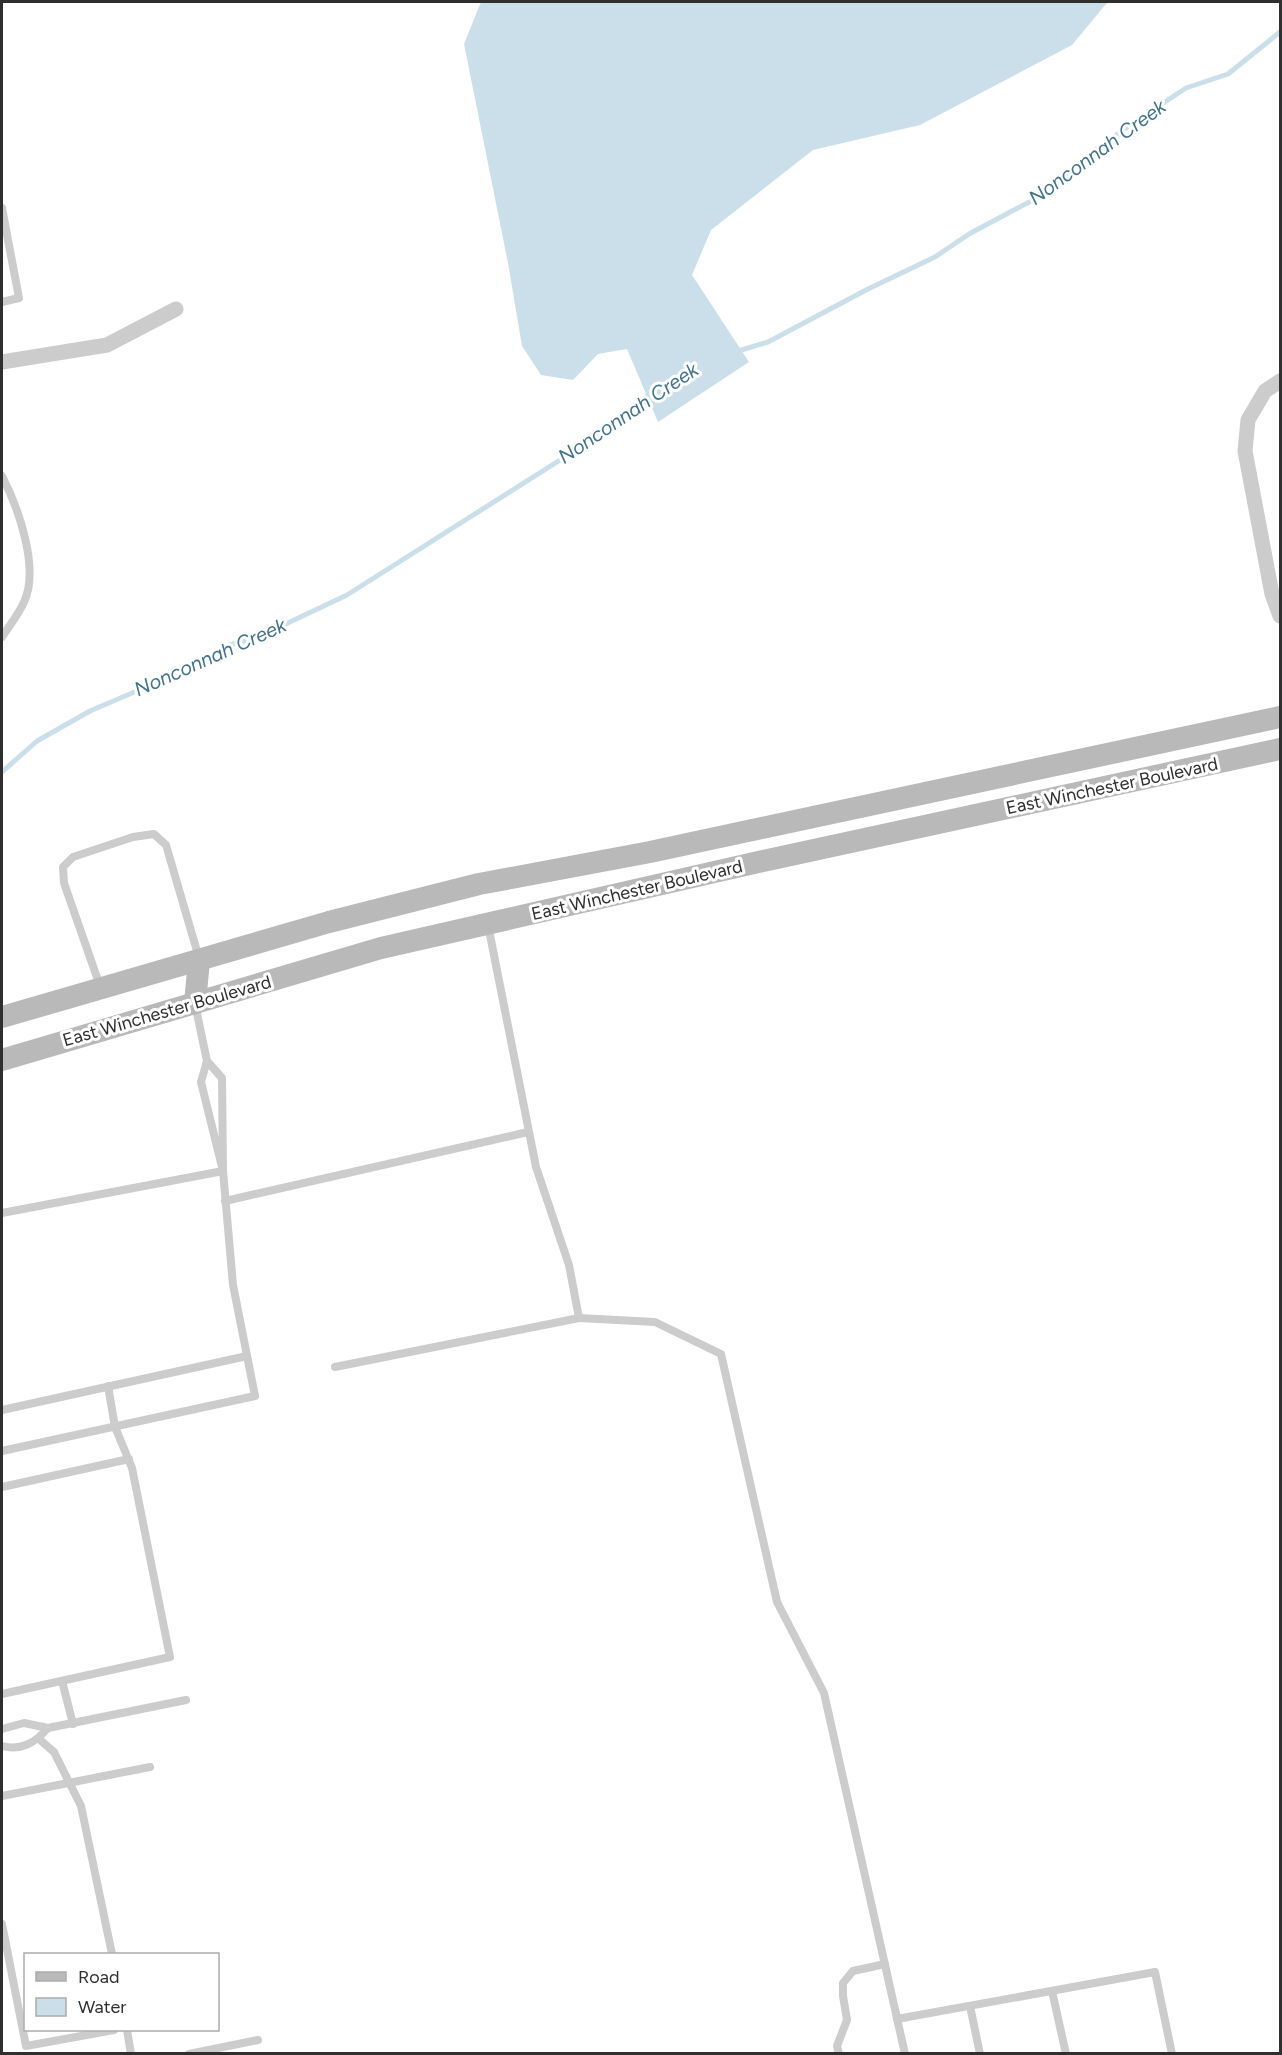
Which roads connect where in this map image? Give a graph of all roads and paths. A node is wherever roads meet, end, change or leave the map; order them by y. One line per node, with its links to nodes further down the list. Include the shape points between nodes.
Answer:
1 (2, 208): 2 (lane)
2 (5, 245): 3 (lane, via 19,298)
3 (2, 302)
4 (176, 309): 5 (street, via 107,345)
5 (2, 362)
6 (1281, 381): 8 (street, via 1265,391 1248,420 1245,451 1272,594)
7 (2, 476): 9 (lane, via 27,549 29,579 25,600)
8 (1281, 616)
9 (2, 637)
10 (1281, 717): 13 (main road, East Winchester Boulevard, via 650,852 479,884)
11 (1281, 749): 12 (main road, East Winchester Boulevard)
12 (488, 924): 16 (main road, East Winchester Boulevard, via 381,948); 22 (lane)
13 (199, 960): 14 (main road, East Winchester Boulevard); 14 (lane, via 166,845 154,834 133,837 73,857 63,867 64,883); 16 (main road)
14 (101, 988): 15 (main road, East Winchester Boulevard)
15 (57, 1001): 17 (main road, via 43,998); 18 (main road, East Winchester Boulevard); 19 (main road)
16 (195, 1003): 20 (main road, East Winchester Boulevard); 21 (lane)
17 (2, 1009)
18 (2, 1017)
19 (2, 1029)
20 (2, 1060)
21 (207, 1061): 23 (lane, via 201,1082); 23 (lane, via 222,1078)
22 (528, 1132): 24 (lane); 26 (lane, via 569,1264)
23 (223, 1171): 24 (lane); 25 (lane)
24 (225, 1201): 27 (lane, via 233,1285)
25 (2, 1213)
26 (579, 1318): 28 (lane); 48 (lane, via 655,1322 721,1354 777,1602 824,1693)
27 (247, 1356): 29 (lane); 31 (lane, via 255,1396)
28 (335, 1367)
29 (108, 1386): 30 (lane); 31 (lane)
30 (2, 1410)
31 (115, 1426): 32 (lane); 33 (lane)
32 (2, 1451)
33 (129, 1459): 34 (lane); 35 (lane, via 170,1657)
34 (2, 1487)
35 (62, 1681): 36 (lane); 38 (lane)
36 (2, 1694)
37 (186, 1700): 38 (lane)
38 (73, 1724): 39 (lane)
39 (48, 1728): 40 (lane, via 24,1723); 41 (lane)
40 (2, 1729)
41 (39, 1738): 42 (lane, via 13,1749); 44 (lane, via 54,1752)
42 (2, 1746)
43 (150, 1767): 44 (lane)
44 (69, 1783): 45 (lane); 47 (lane, via 81,1806)
45 (2, 1796)
46 (2, 1924): 52 (lane, via 26,2046)
47 (111, 1953)
48 (885, 1964): 51 (lane); 57 (lane, via 853,1971 843,1983 847,2020 837,2046)
49 (1052, 1991): 50 (lane); 60 (lane); 61 (lane, via 1155,1972)
50 (970, 2006): 51 (lane); 59 (lane)
51 (897, 2019): 58 (lane)
52 (108, 2031)
53 (127, 2031): 55 (lane)
54 (258, 2040): 56 (lane)
55 (131, 2054)
56 (189, 2054)
57 (838, 2054)
58 (905, 2054)
59 (980, 2054)
60 (1066, 2054)
61 (1172, 2054)

